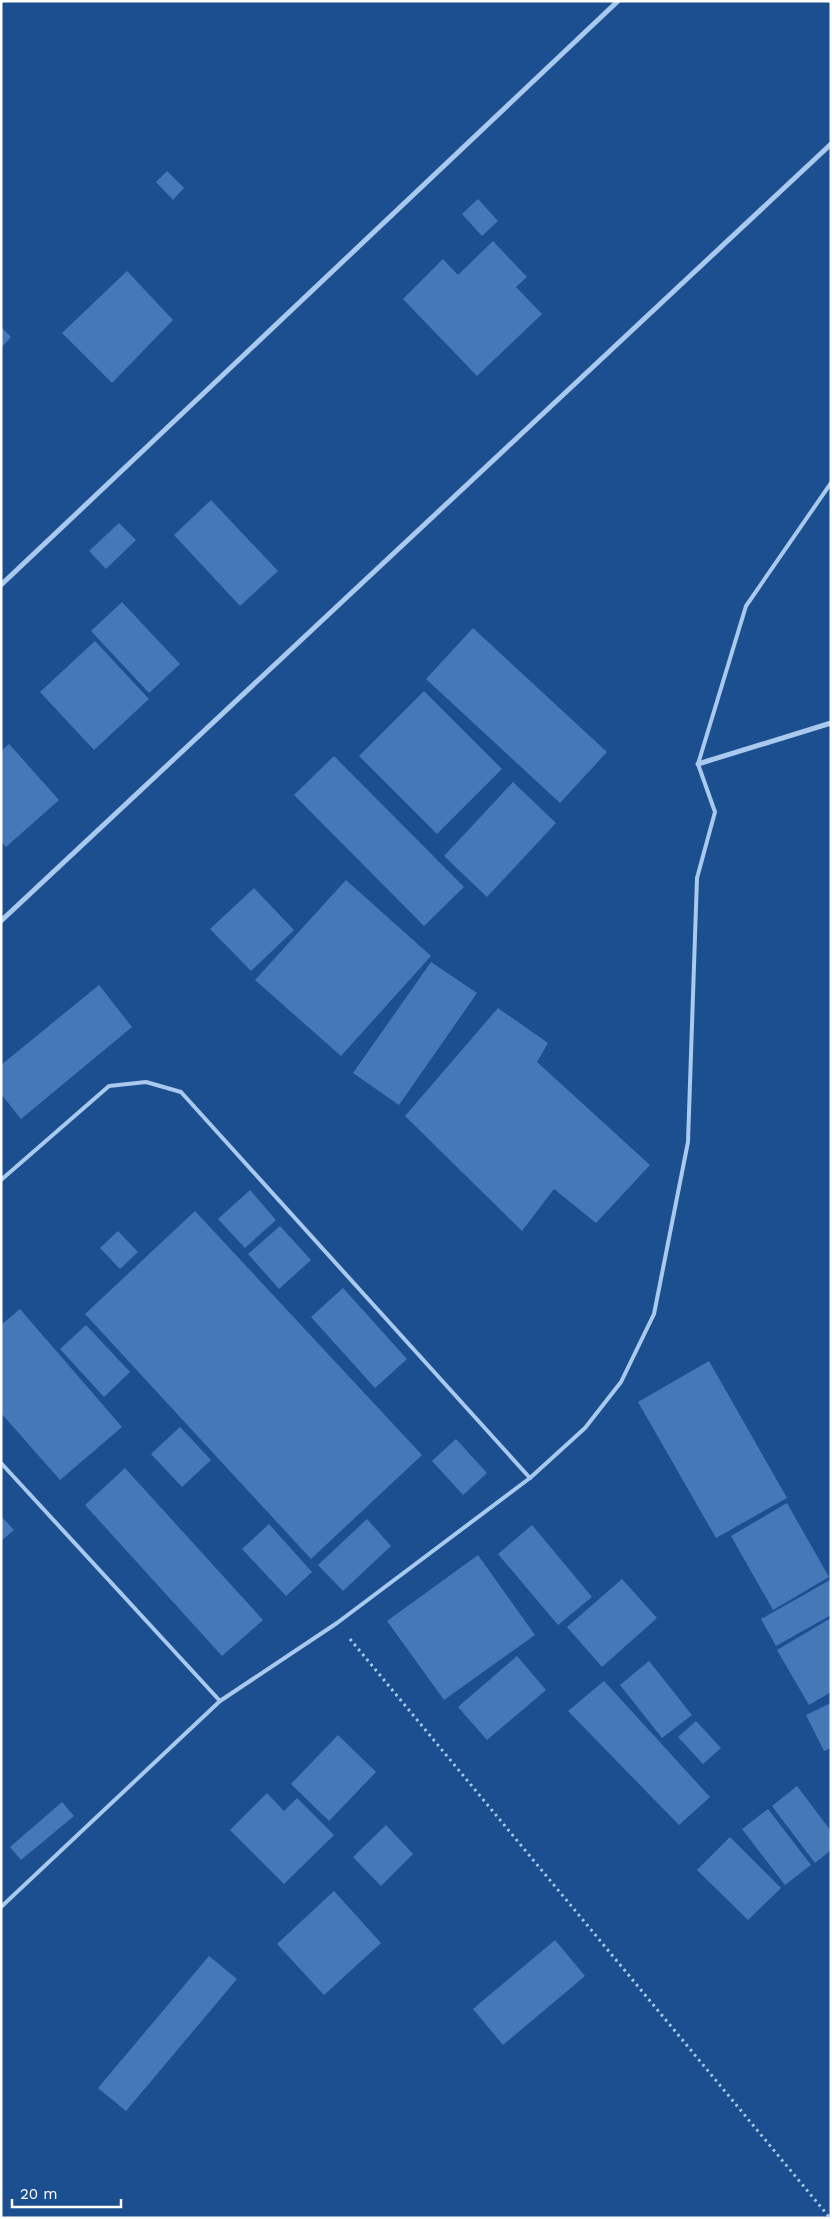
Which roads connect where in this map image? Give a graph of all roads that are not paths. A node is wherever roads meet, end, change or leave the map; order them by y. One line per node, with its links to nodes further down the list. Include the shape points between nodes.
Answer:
1 (618, 1): 4 (street)
2 (831, 144): 7 (street)
3 (831, 483): 6 (lane, via 746,606)
4 (1, 585)
5 (831, 723): 6 (street)
6 (698, 764): 10 (lane, via 715,812 697,878 688,1142 654,1314 621,1382 585,1428)
7 (1, 920)
8 (1, 1180): 10 (lane, via 109,1086 146,1082 181,1092)
9 (1, 1463): 11 (lane)
10 (530, 1478): 11 (lane, via 337,1623)
11 (220, 1702): 12 (lane)
12 (1, 1906)

